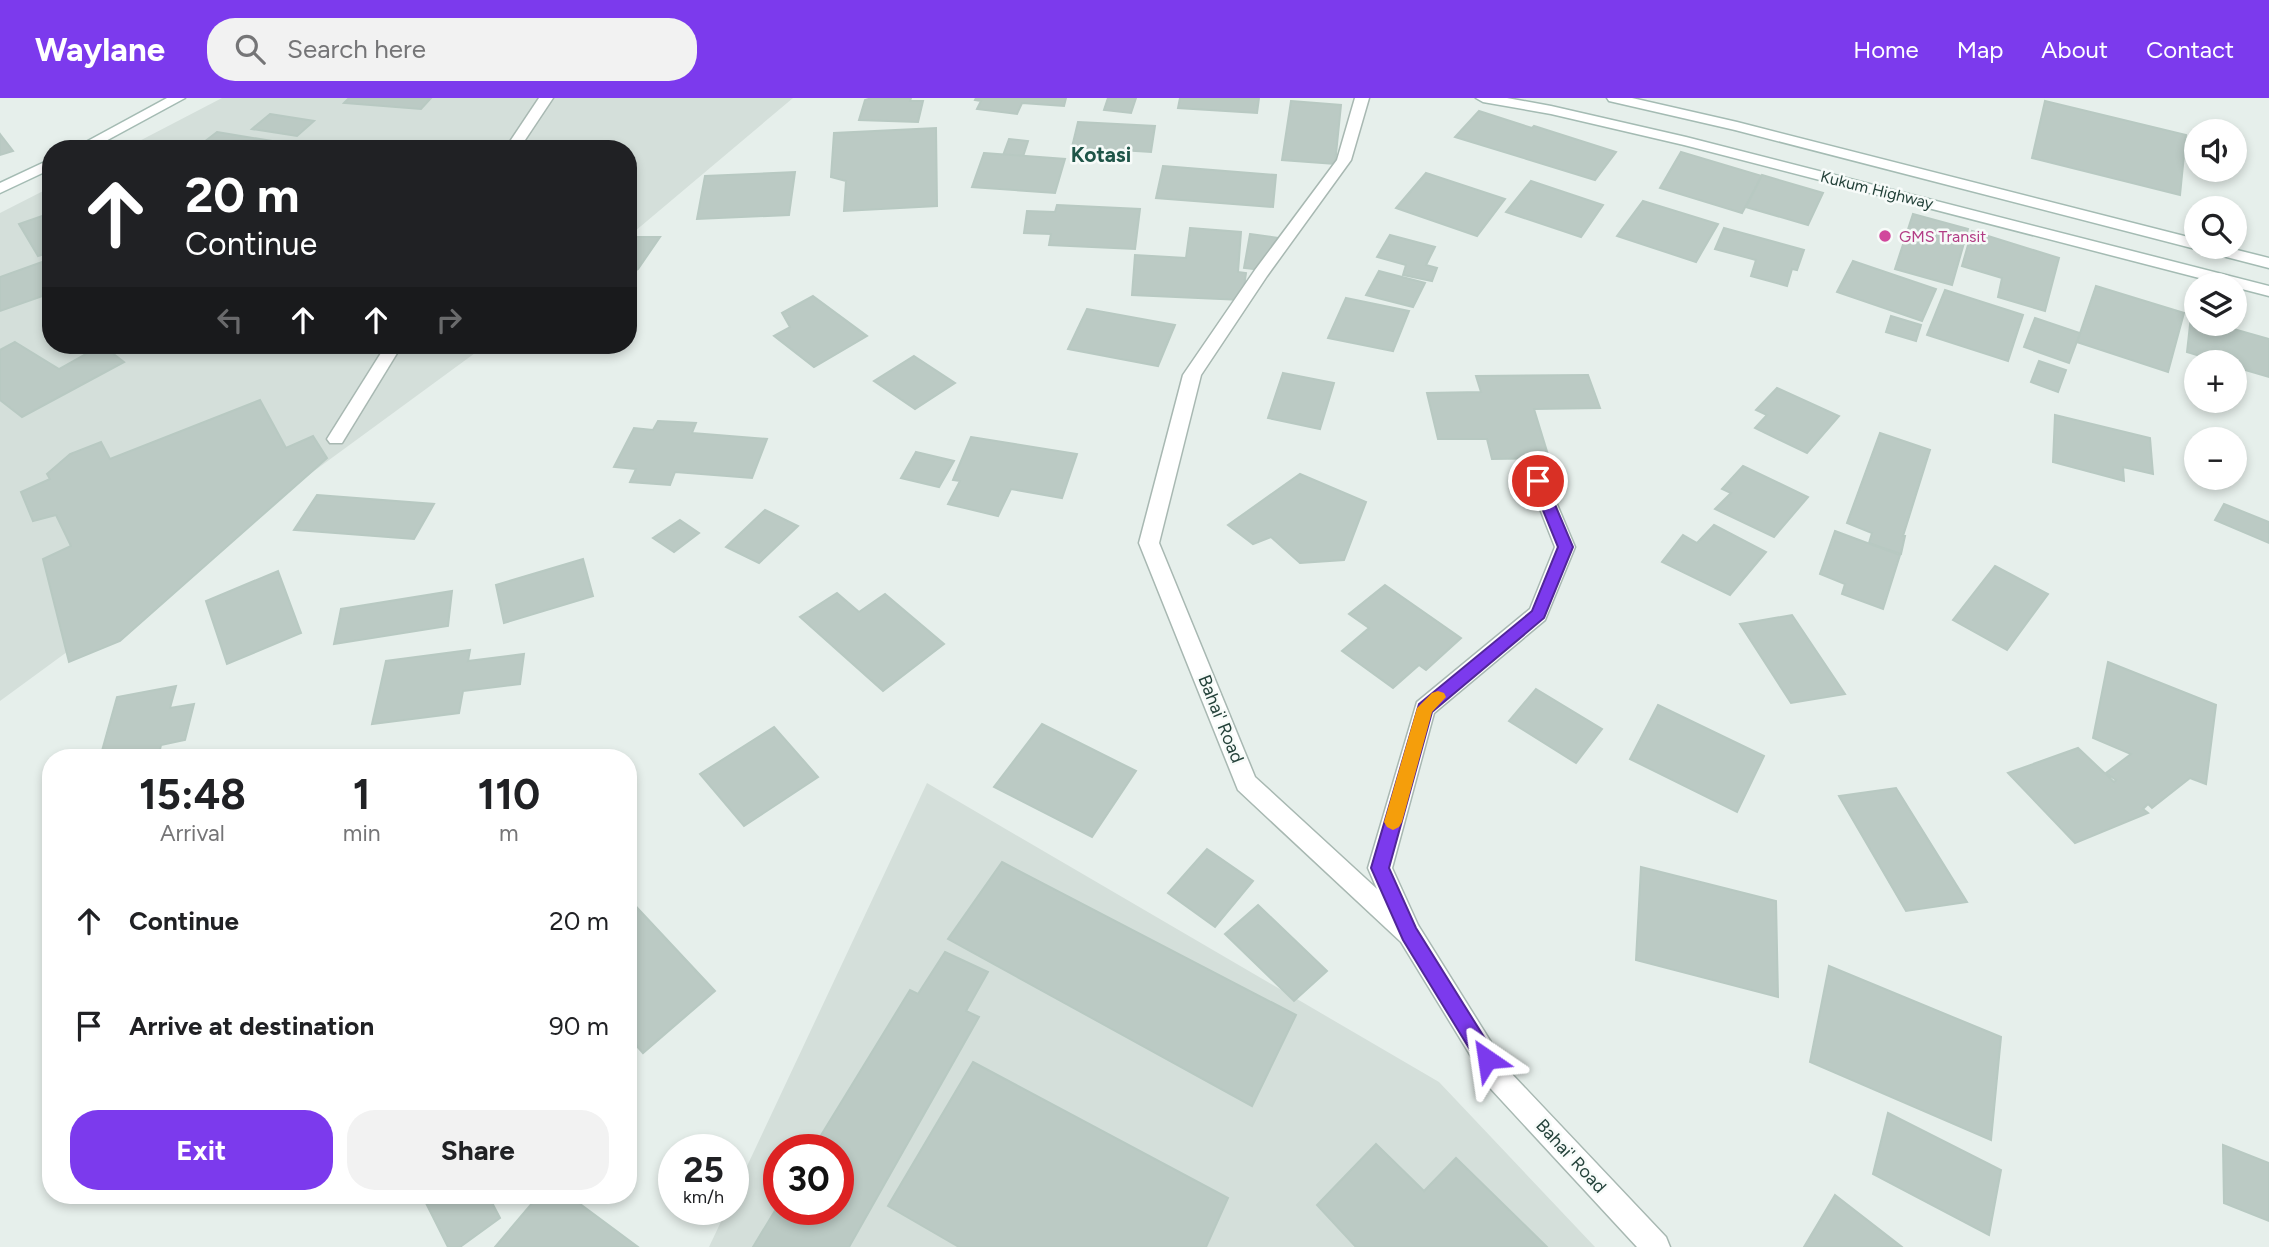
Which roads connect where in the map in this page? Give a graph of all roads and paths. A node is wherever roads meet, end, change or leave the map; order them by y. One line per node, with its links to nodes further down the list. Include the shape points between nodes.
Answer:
1 (178, 98): 6 (street)
2 (546, 98): 7 (street)
3 (1362, 98): 17 (street, Bahai' Road, via 1344,160 1192,374 1149,543 1246,783)
4 (1483, 98): 13 (street, Kukum Highway, via 1673,138)
5 (1614, 98): 10 (street, Kukum Highway)
6 (97, 140)
7 (518, 140)
8 (42, 168): 9 (street)
9 (0, 189)
10 (2184, 241)
11 (2247, 257): 12 (street)
12 (2269, 263)
13 (2269, 291)
14 (388, 354): 15 (street)
15 (336, 439)
16 (1538, 481): 17 (street, via 1565,547 1538,614 1425,708 1417,735 1380,868)
17 (1410, 934): 18 (street, Bahai' Road, via 1500,1080)
18 (1656, 1247)

